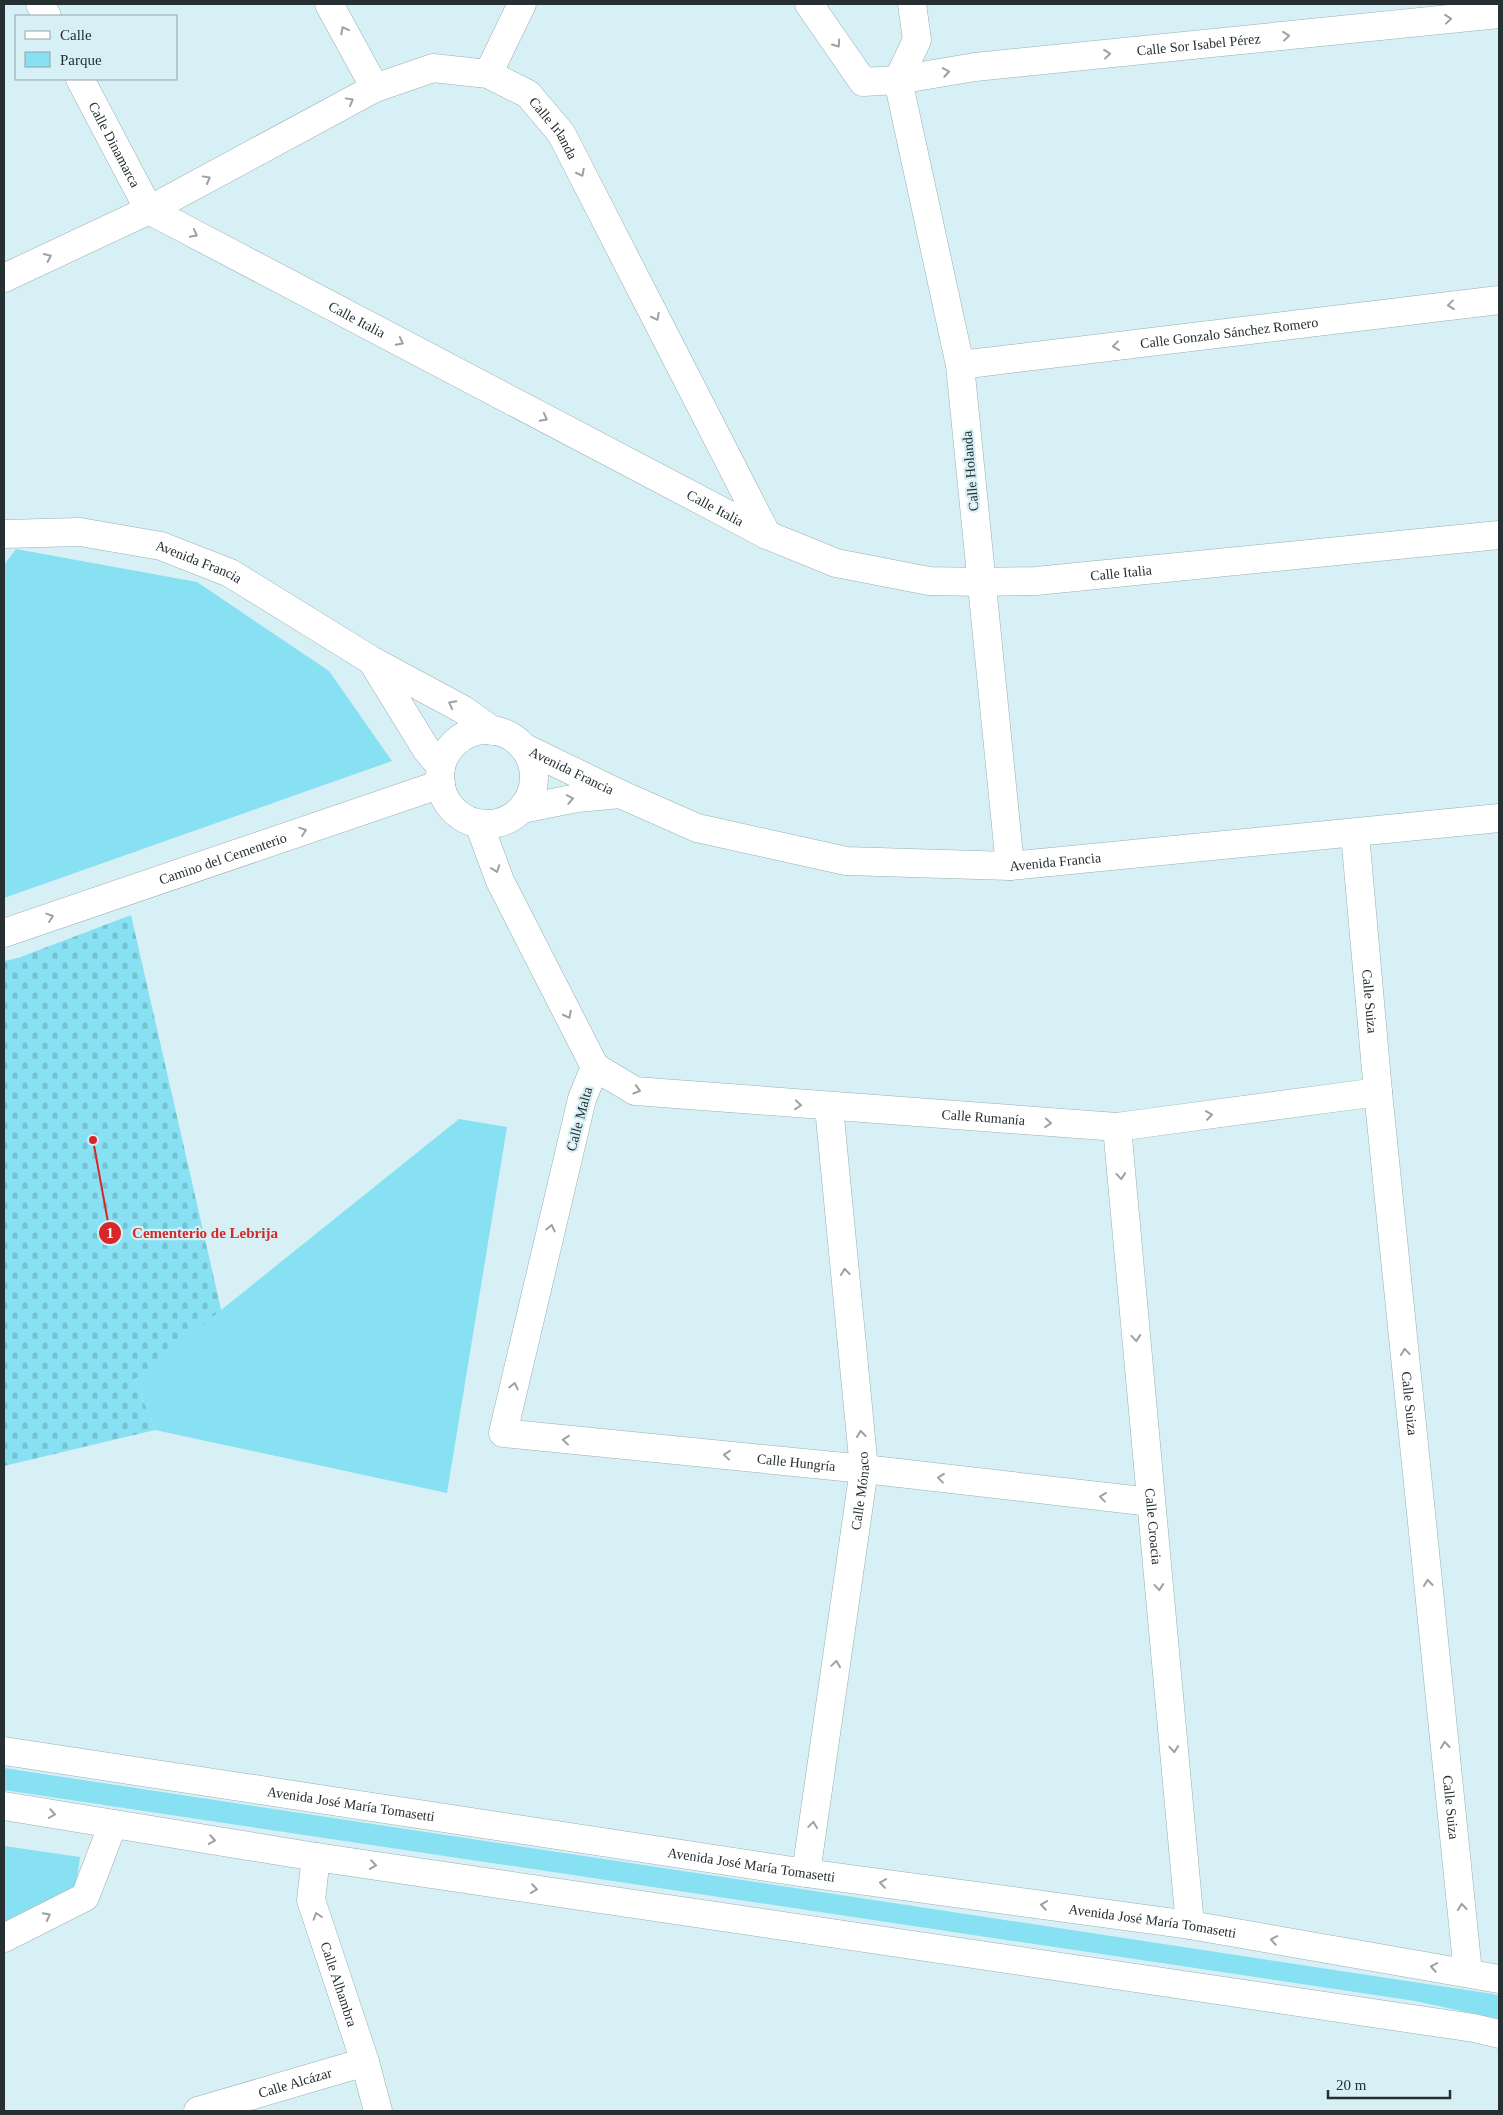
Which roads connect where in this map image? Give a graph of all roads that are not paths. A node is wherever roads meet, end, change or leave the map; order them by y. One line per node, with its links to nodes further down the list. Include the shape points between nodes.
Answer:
1 (40, 4): 7 (street)
2 (329, 4): 11 (street, one-way to 2)
3 (522, 4): 8 (street)
4 (809, 4): 10 (street, Calle Sor Isabel Pérez, one-way to 10, via 863,82)
5 (912, 4): 10 (street, via 917,40)
6 (1499, 14): 10 (street, Calle Sor Isabel Pérez, one-way to 6, via 975,67)
7 (46, 15)
8 (488, 74): 11 (street, Calle Irlanda, via 433,68); 17 (street, Calle Irlanda, one-way to 17, via 528,94 561,133)
9 (81, 80): 12 (street, Calle Dinamarca)
10 (898, 80): 15 (street, Calle Holanda)
11 (375, 88): 12 (street, Calle Irlanda, one-way to 11)
12 (149, 210): 13 (street, one-way to 12); 17 (street, Calle Italia, one-way to 17)
13 (4, 278)
14 (1499, 300): 15 (street, Calle Gonzalo Sánchez Romero, one-way to 15)
15 (960, 365): 19 (street, Calle Holanda)
16 (4, 534): 20 (street, Avenida Francia, via 80,532 161,546 230,573)
17 (767, 535): 19 (street, Calle Italia, via 836,562 930,581)
18 (1499, 535): 19 (street, Calle Italia, via 1036,581)
19 (980, 582): 29 (street, Calle Holanda)
20 (371, 660): 21 (street, Avenida Francia, one-way to 20, via 462,709); 23 (street, Avenida Francia)
21 (493, 731): 22 (street); 23 (street, via 466,736 455,744 446,755)
22 (523, 746): 24 (street, Avenida Francia); 25 (street, via 534,771 534,785)
23 (441, 776): 27 (street, via 445,798 454,810); 30 (street, Camino del Cementerio, one-way to 23)
24 (620, 794): 25 (street, Avenida Francia, one-way to 24, via 577,798); 29 (street, Avenida Francia, via 697,828 846,861)
25 (522, 809): 27 (street, via 509,819)
26 (1499, 818): 28 (street, Avenida Francia)
27 (479, 824): 31 (street, one-way to 31, via 500,881)
28 (1355, 834): 29 (street, Avenida Francia); 32 (street, Calle Suiza)
29 (1010, 866)
30 (4, 933)
31 (595, 1067): 33 (street, Calle Rumanía, one-way to 33, via 635,1091); 35 (street, Calle Malta, one-way to 31, via 582,1099)
32 (1378, 1092): 34 (street, Calle Rumanía, one-way to 32); 45 (street, Calle Suiza, one-way to 32)
33 (829, 1107): 34 (street, Calle Rumanía, one-way to 34); 36 (street, Calle Mónaco, one-way to 33)
34 (1117, 1128): 37 (street, Calle Croacia, one-way to 37)
35 (503, 1434): 36 (street, Calle Hungría, one-way to 35)
36 (864, 1469): 37 (street, Calle Hungría, one-way to 36); 42 (street, Calle Mónaco, one-way to 36)
37 (1151, 1502): 43 (street, Calle Croacia, one-way to 43)
38 (4, 1751): 42 (street, Avenida José María Tomasetti)
39 (4, 1806): 40 (street, one-way to 40)
40 (113, 1824): 41 (street, one-way to 41); 44 (street, one-way to 40, via 85,1897)
41 (316, 1857): 47 (street, one-way to 47); 48 (street, Calle Alhambra, one-way to 41, via 311,1900)
42 (806, 1873): 43 (street, Avenida José María Tomasetti, one-way to 42)
43 (1190, 1926): 45 (street, Avenida José María Tomasetti, one-way to 43)
44 (4, 1938)
45 (1468, 1972): 46 (street, Avenida José María Tomasetti)
46 (1499, 1980)
47 (1499, 2034)
48 (365, 2062): 49 (street, Calle Alcázar); 50 (street, Calle Alhambra)
49 (198, 2111)
50 (378, 2111)

